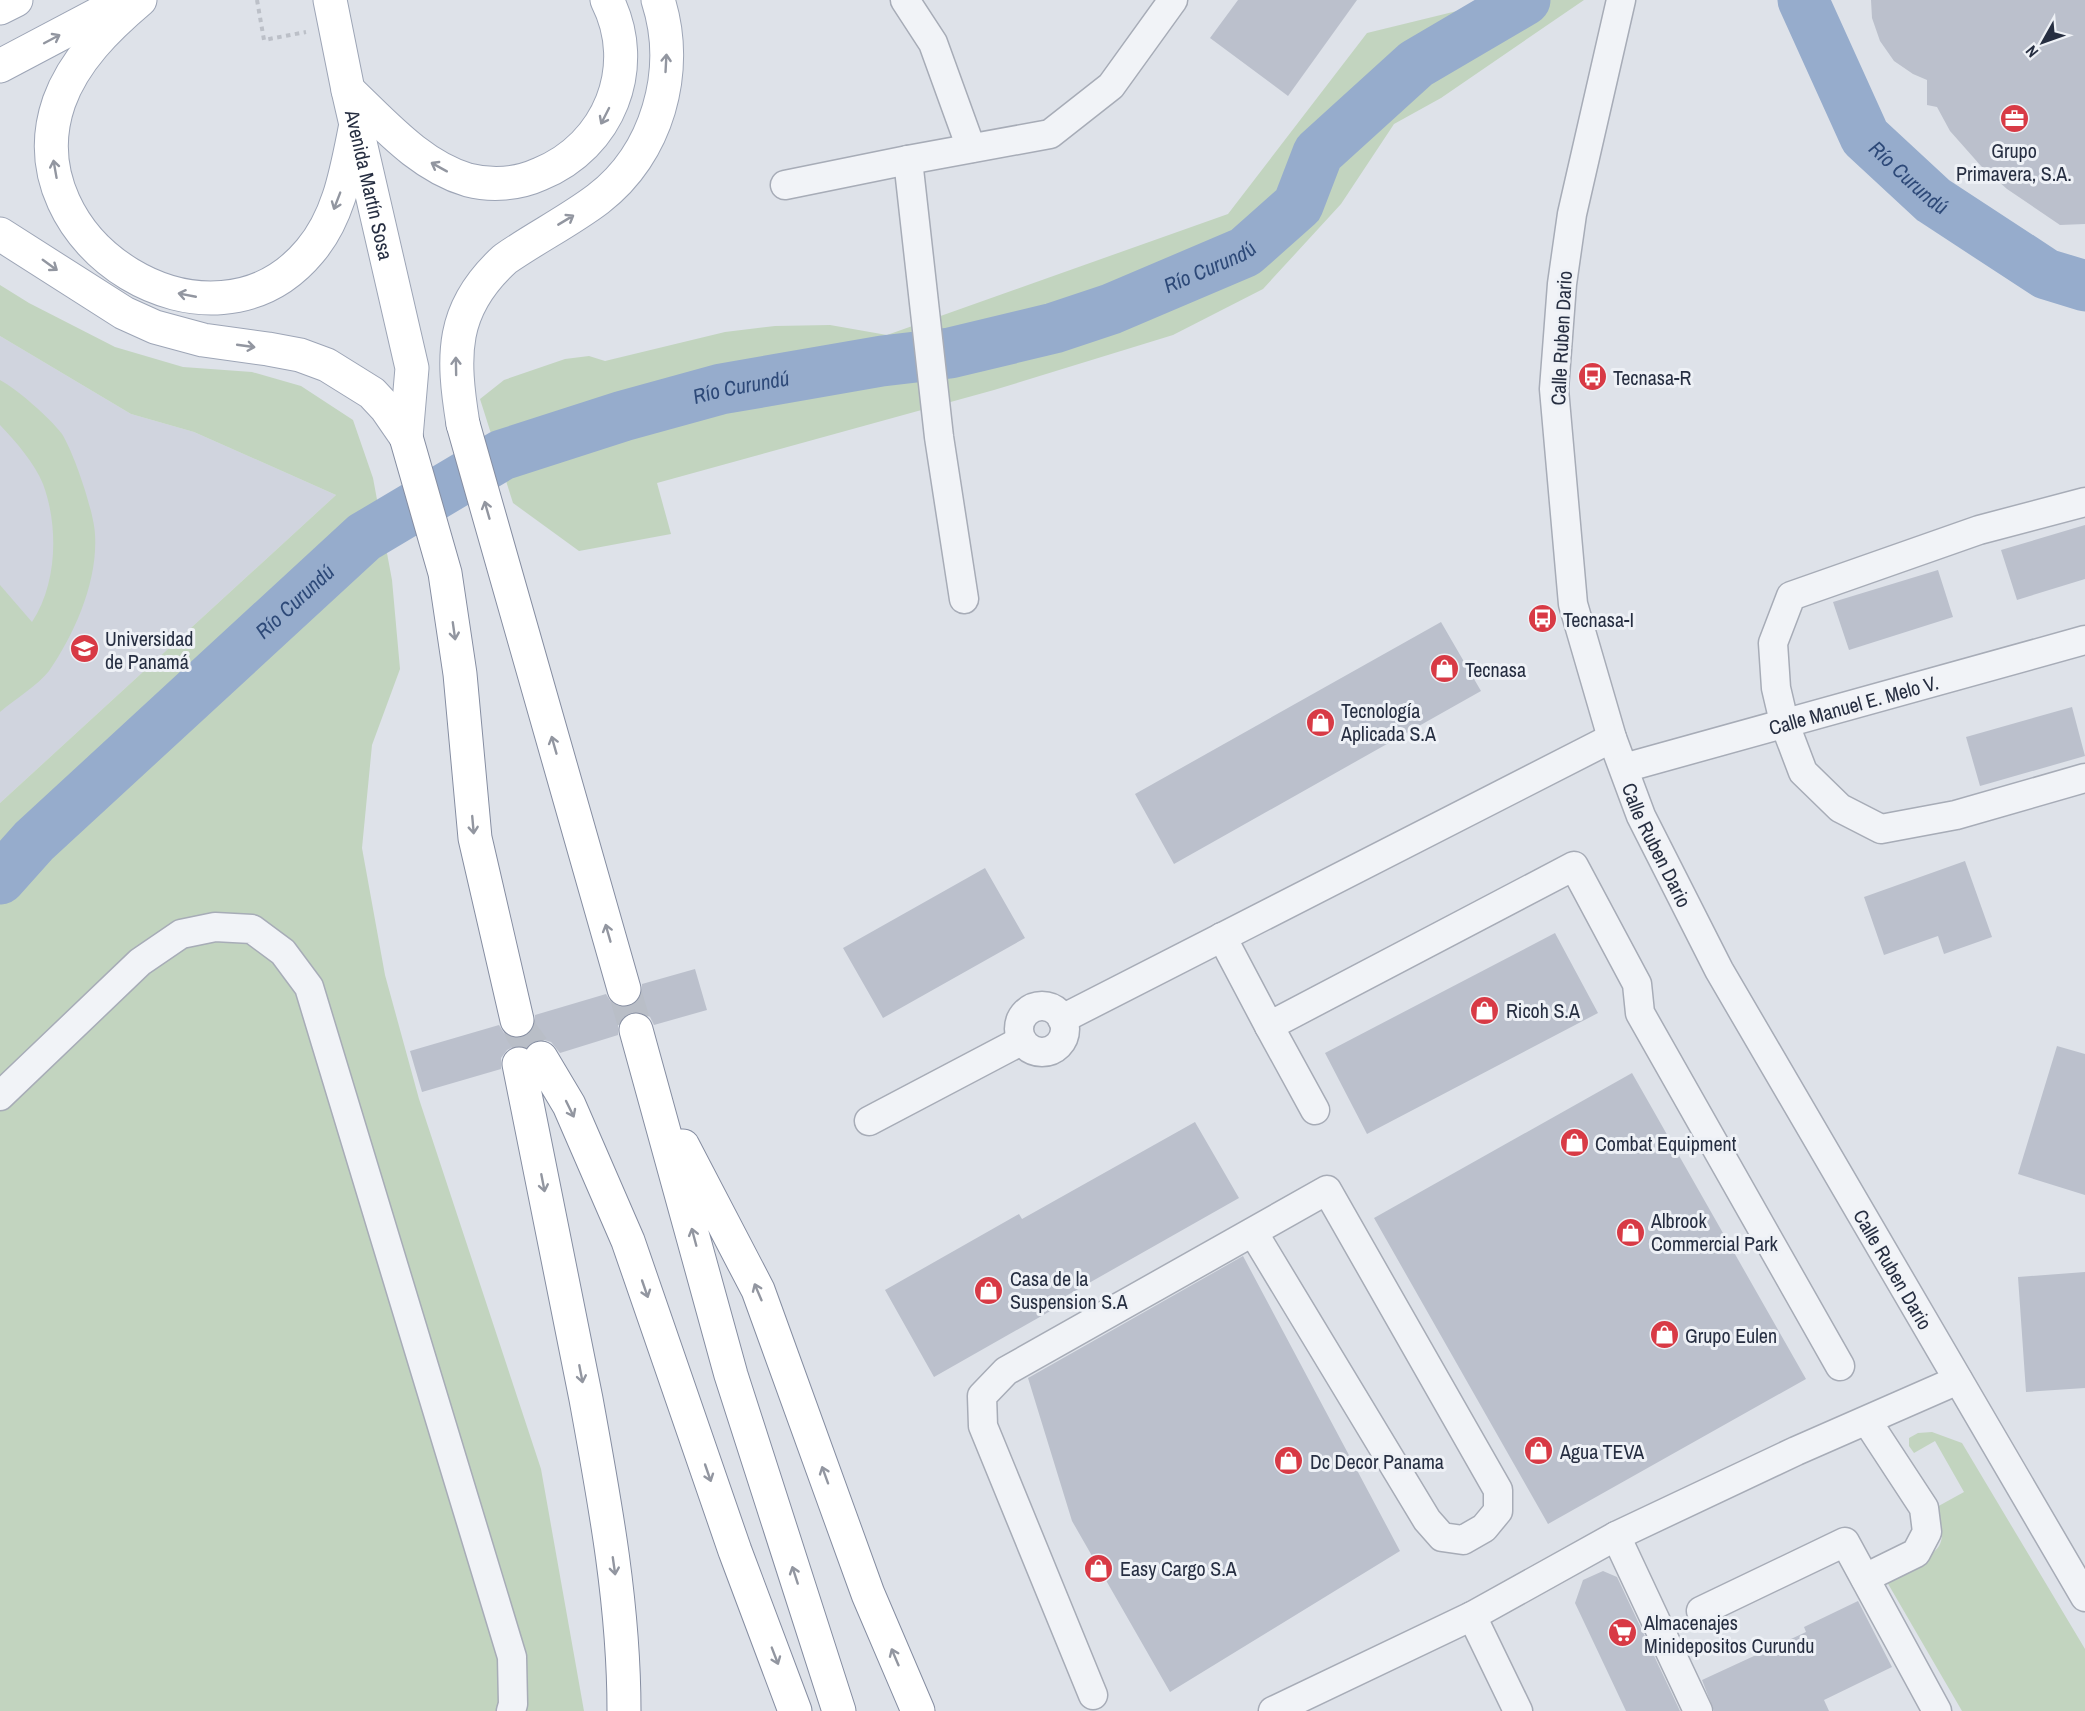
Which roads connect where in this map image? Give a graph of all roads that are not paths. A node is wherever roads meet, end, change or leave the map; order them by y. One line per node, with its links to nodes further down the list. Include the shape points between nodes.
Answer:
1 (16, 0): 9 (main road)
2 (126, 0): 11 (main road, one-way to 2)
3 (140, 0): 13 (main road, one-way to 3, via 341,192 332,214 316,243 294,268 255,290 213,298 169,292 132,278 100,253 73,219 58,186 52,151 59,103 75,71 104,33)
4 (607, 0): 12 (main road, one-way to 12, via 621,49 616,90 607,113 597,132 570,159 531,178 489,183 449,172 410,147)
5 (658, 0): 19 (main road, one-way to 5, via 456,351 463,321 476,292 505,259 610,189 634,162 649,136 661,103 666,68 665,29)
6 (905, 0): 14 (street, via 933,43)
7 (1173, 0): 14 (street, via 1111,86 1050,134)
8 (1622, 0): 25 (street, Calle Ruben Dario, via 1572,214 1554,389 1574,604)
9 (0, 8)
10 (332, 9): 12 (main road, Avenida Martín Sosa)
11 (0, 66)
12 (348, 90): 13 (main road, Avenida Martín Sosa)
13 (356, 124): 18 (main road, Avenida Martín Sosa)
14 (971, 148): 15 (street)
15 (908, 160): 16 (street); 22 (street, via 939,437)
16 (785, 185)
17 (0, 234): 20 (main road, one-way to 20, via 124,313 155,327 203,340 300,355 327,364 372,393)
18 (412, 368): 19 (main road, Avenida Martín Sosa); 20 (main road, Avenida Martín Sosa)
19 (464, 429): 29 (main road, one-way to 19)
20 (408, 442): 30 (main road, one-way to 30, via 445,573 460,674 475,838)
21 (2085, 502): 24 (street, via 1979,530 1791,596 1773,643 1776,688)
22 (964, 599)
23 (2085, 640): 24 (street, Calle Manuel E. Melo V.)
24 (1784, 722): 26 (street, Calle Manuel E. Melo V.); 27 (street, via 1803,772 1840,808 1881,829 1956,815)
25 (1612, 738): 26 (street, Calle Ruben Dario); 28 (street)
26 (1623, 768): 39 (street, Calle Ruben Dario, via 1641,816 1719,970)
27 (2085, 778)
28 (1222, 937): 31 (street); 36 (street, via 1062,1018 1065,1033 1052,1050 1037,1052 1021,1041)
29 (624, 989)
30 (517, 1020)
31 (1269, 1026): 35 (street); 38 (street, via 1574,866 1637,984 1640,1013)
32 (636, 1030): 33 (main road)
33 (653, 1089): 50 (main road, one-way to 33, via 731,1375); 51 (main road, one-way to 33, via 868,1594 758,1290)
34 (0, 1096): 47 (street, via 140,962 182,934 216,927 252,929 283,952 309,987 509,1646)
35 (1315, 1110)
36 (869, 1121)
37 (1253, 1232): 37 (street, via 1427,1520 1442,1537 1463,1540 1484,1528 1497,1511 1498,1490 1327,1190); 46 (street, via 1006,1371 982,1396 983,1426)
38 (1840, 1366)
39 (1958, 1380): 40 (street); 43 (street, Calle Ruben Dario)
40 (1867, 1421): 41 (street); 42 (street, via 1924,1508 1927,1532 1916,1553)
41 (1616, 1536): 45 (street); 54 (street)
42 (1865, 1578): 44 (street, via 1845,1542); 55 (street)
43 (2085, 1597)
44 (1701, 1611)
45 (1472, 1616): 52 (street); 53 (street)
46 (1092, 1695)
47 (511, 1711)
48 (624, 1711): 49 (main road, via 620,1611 608,1519 568,1304 530,1061 569,1105 628,1241)
49 (795, 1711)
50 (839, 1711)
51 (918, 1711)
52 (1273, 1711)
53 (1518, 1711)
54 (1698, 1711)
55 (1937, 1711)

